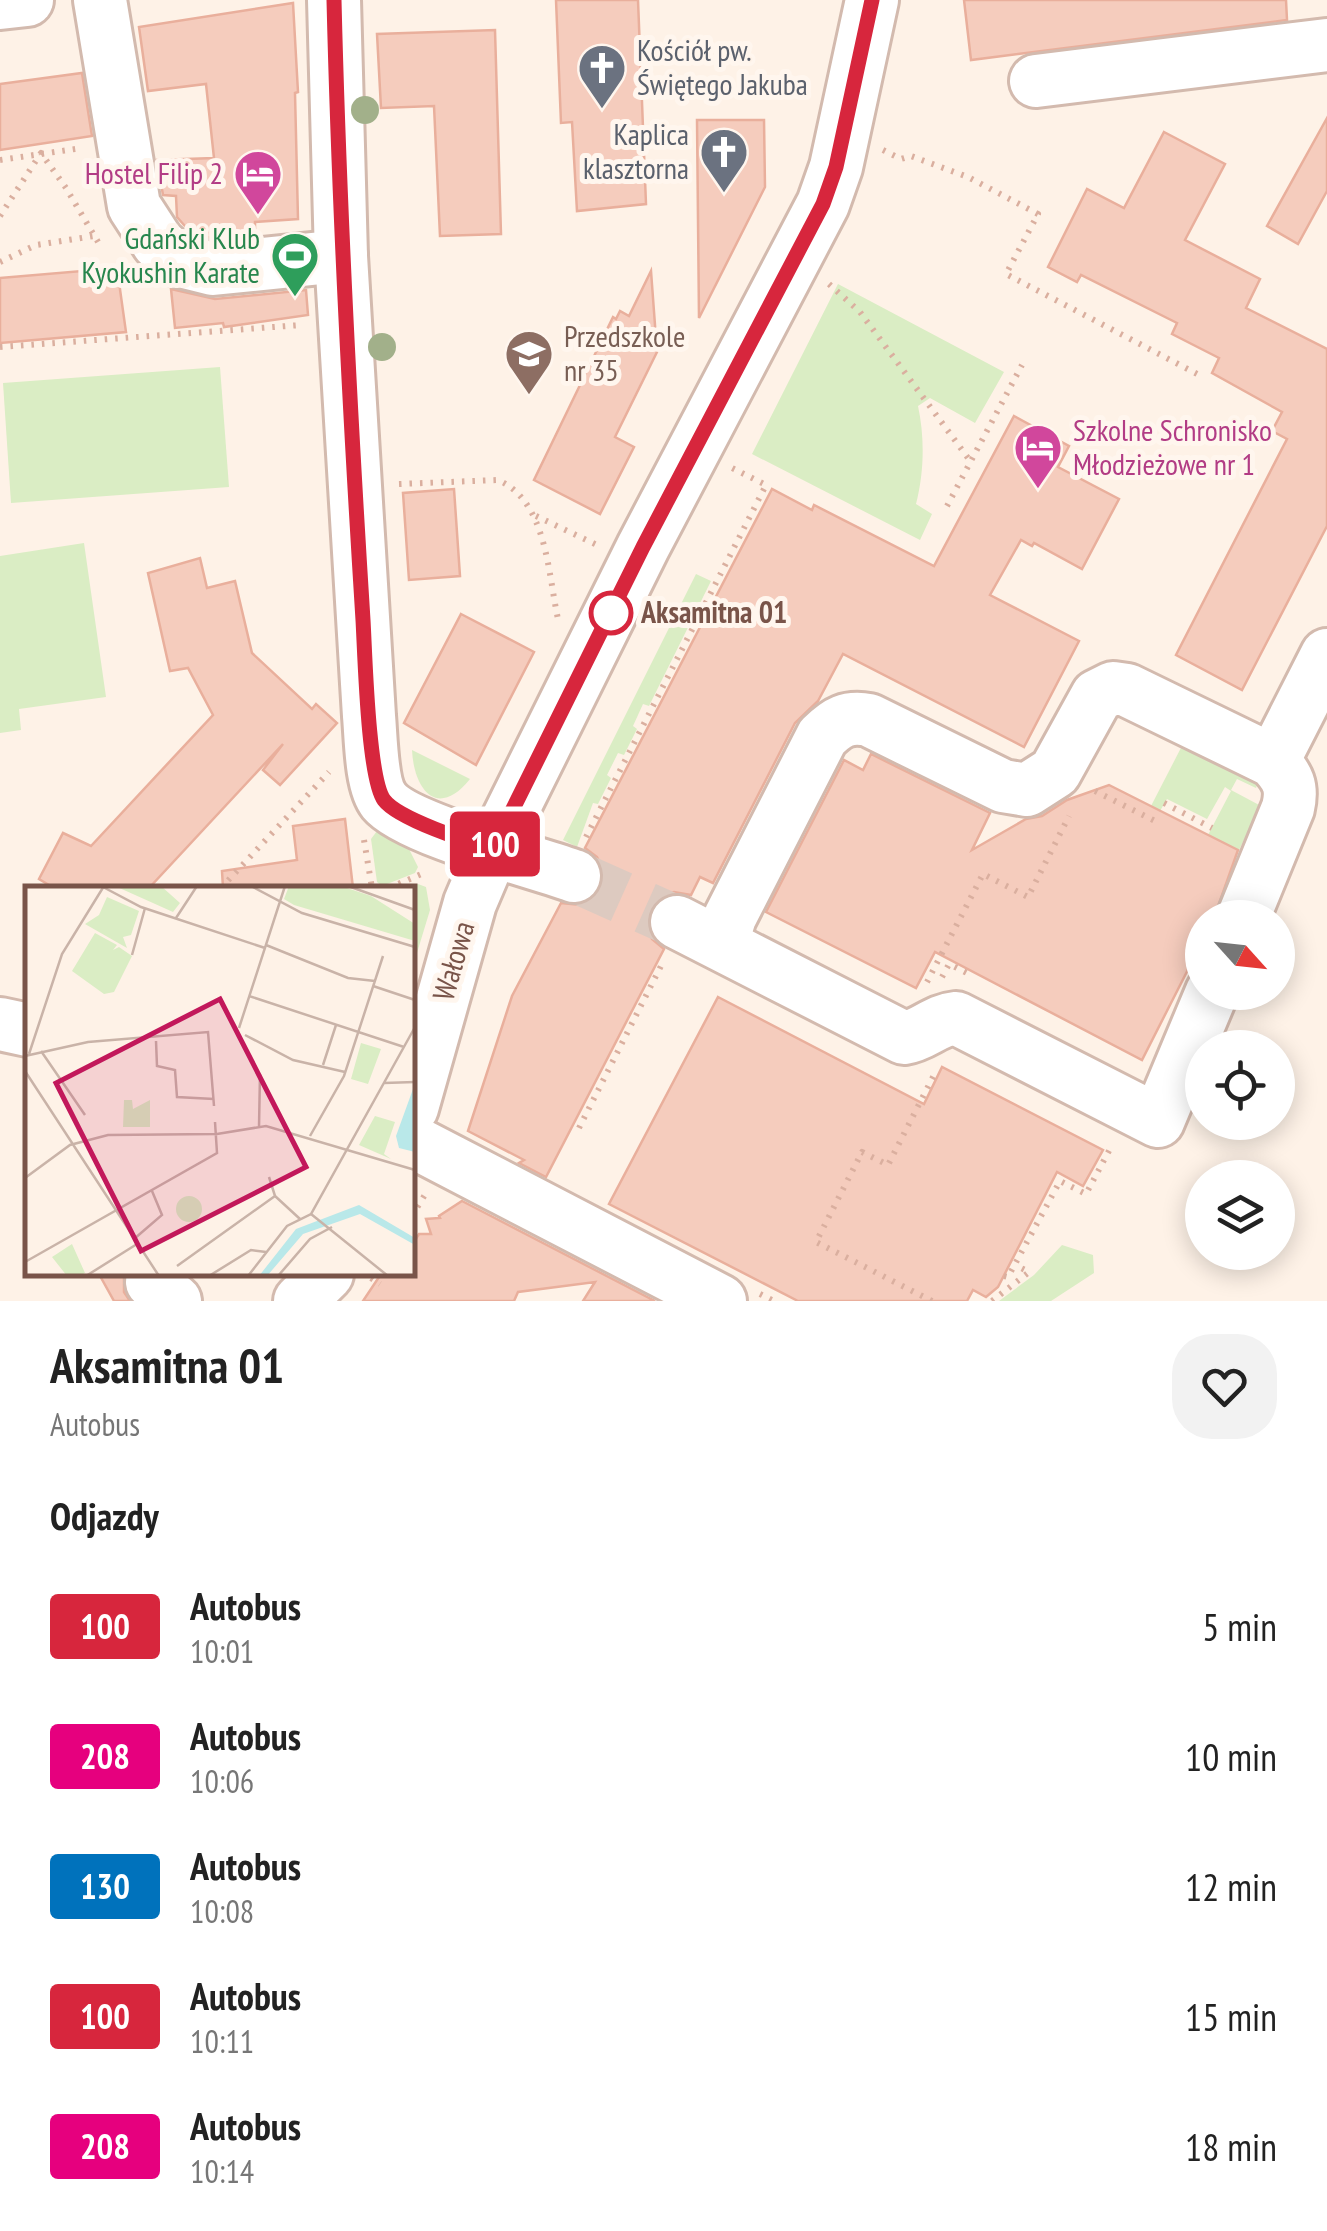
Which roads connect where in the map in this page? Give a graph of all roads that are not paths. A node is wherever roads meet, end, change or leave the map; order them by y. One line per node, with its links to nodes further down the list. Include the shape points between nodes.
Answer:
1 (27, 0): 5 (street)
2 (100, 0): 8 (street, via 134,206 158,243 177,260 213,269)
3 (334, 0): 8 (street)
4 (872, 0): 11 (street, Wałowa, via 823,204)
5 (0, 3)
6 (1327, 45): 7 (street)
7 (1036, 80)
8 (342, 256): 11 (street, via 377,787 400,812)
9 (1327, 655): 10 (street)
10 (1273, 762): 13 (street, via 1288,776 1292,794); 14 (street, via 1113,688 1097,696 1055,772 1027,790 1003,786 851,717 822,738 730,917 694,930 904,1038 956,1018 1158,1121)
11 (493, 849): 12 (street); 17 (street, Wałowa, via 470,903)
12 (570, 875)
13 (1250, 900)
14 (1204, 1010)
15 (0, 1024): 16 (street)
16 (25, 1029)
17 (415, 1097)
18 (415, 1144): 21 (street)
19 (348, 1276): 20 (street)
20 (300, 1301)
21 (720, 1301)

